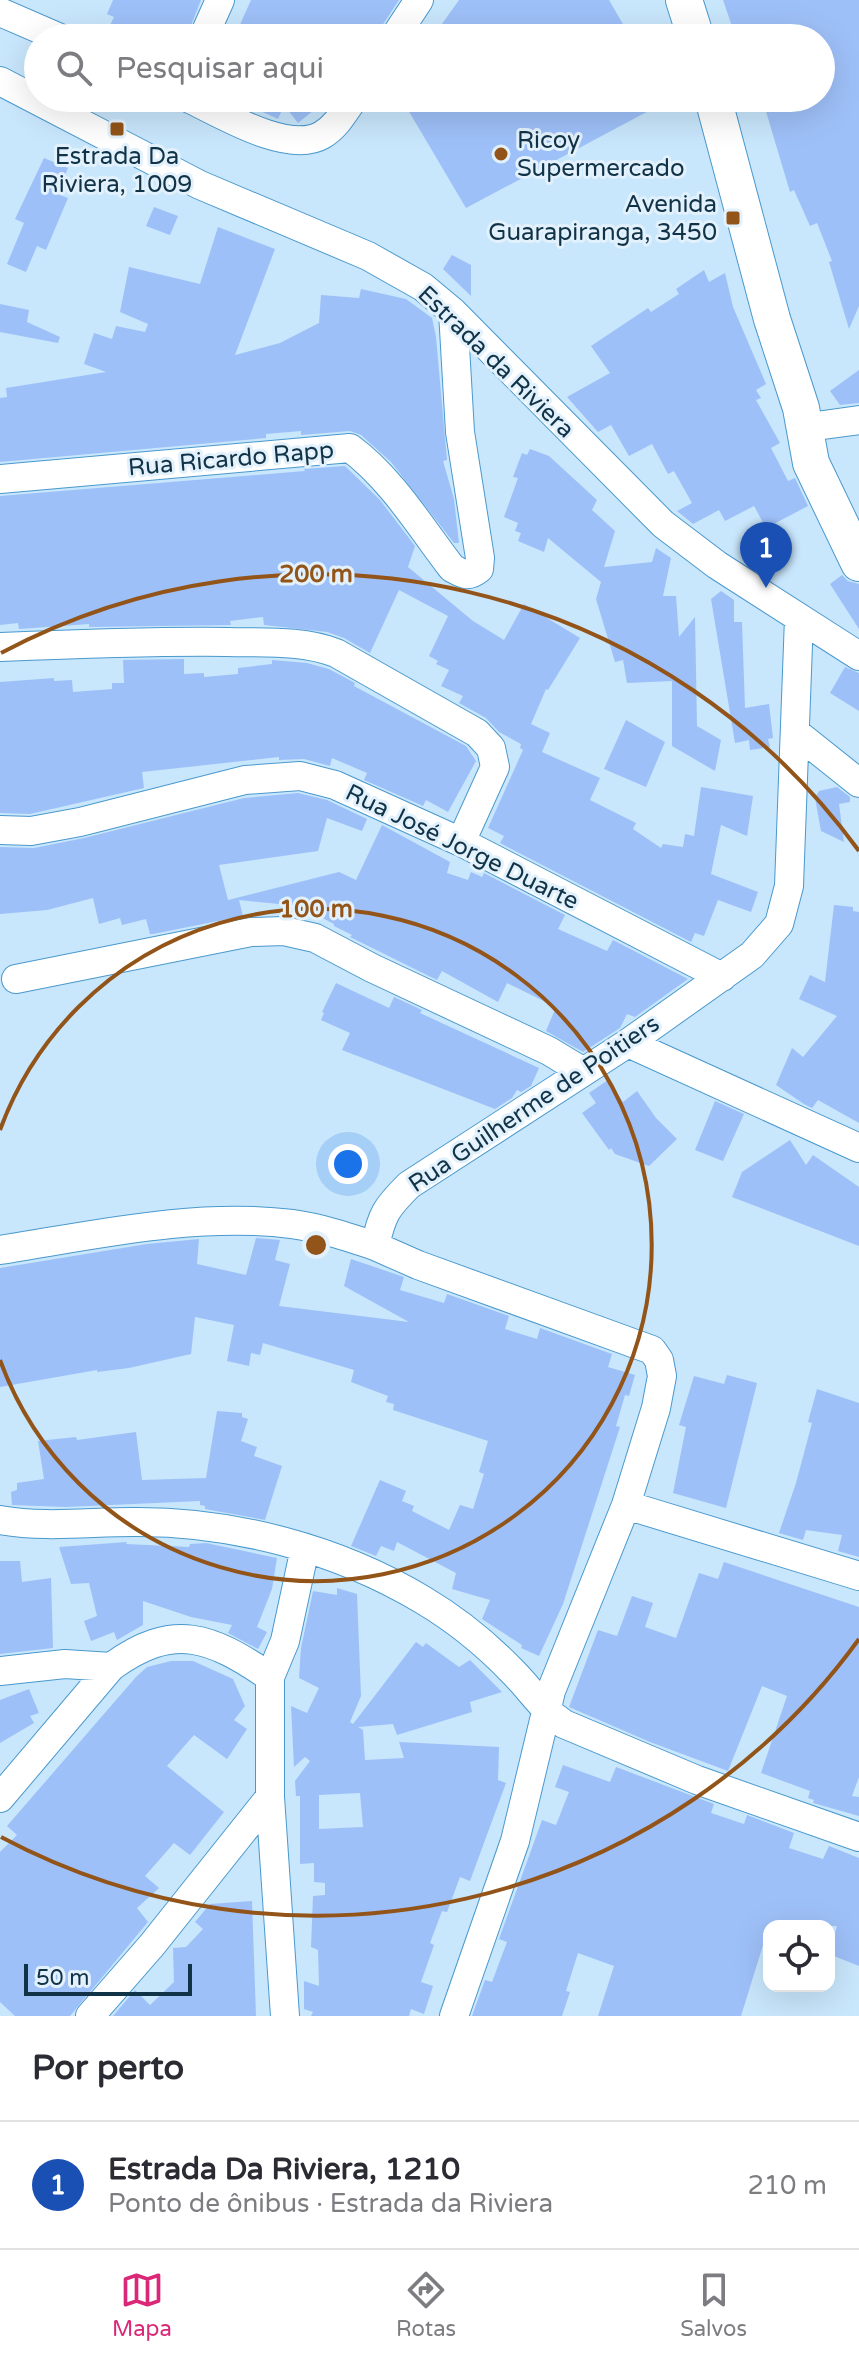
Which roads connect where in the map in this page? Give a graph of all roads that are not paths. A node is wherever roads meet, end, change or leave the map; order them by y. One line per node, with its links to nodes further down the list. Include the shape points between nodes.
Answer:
1 (38, 0): 7 (street)
2 (220, 0): 8 (street)
3 (419, 0): 9 (street)
4 (684, 0): 10 (main road)
5 (0, 12): 6 (street)
6 (29, 24)
7 (47, 24)
8 (209, 24)
9 (403, 24)
10 (692, 24)
11 (0, 81): 12 (street, Estrada da Riviera)
12 (24, 93)
13 (60, 112): 17 (street, Estrada da Riviera, via 200,185 368,256 423,287)
14 (218, 112): 15 (street, via 274,137 296,140 319,137)
15 (344, 112)
16 (717, 112): 18 (main road, via 772,319)
17 (453, 312): 20 (street, Rua Ricardo Rapp, via 460,432 480,558 472,575 452,568 368,461 350,448); 23 (street, Estrada da Riviera, via 663,524)
18 (808, 417): 19 (street); 21 (main road); 22 (main road, via 811,463)
19 (859, 420)
20 (0, 479)
21 (859, 507)
22 (859, 563)
23 (799, 618): 24 (street, Estrada da Riviera); 28 (street, Rua Guilherme de Poitiers)
24 (825, 637): 25 (street, Estrada da Riviera); 27 (street, Estrada da Riviera)
25 (859, 641)
26 (0, 647): 31 (street, via 290,643 336,653 477,733 491,748 495,767)
27 (859, 656)
28 (795, 732): 29 (street); 32 (street, Rua Guilherme de Poitiers, via 789,886 779,924 752,955)
29 (859, 783)
30 (0, 830): 31 (street, Rua José Jorge Duarte, via 31,831 245,780 300,776 335,785)
31 (461, 842): 32 (street, Rua José Jorge Duarte)
32 (722, 977): 34 (street, Rua Guilherme de Poitiers)
33 (16, 979): 35 (street, via 251,932 284,931 315,938)
34 (628, 1043): 35 (street, Rua Guilherme de Poitiers); 36 (street)
35 (582, 1071): 37 (street, Rua Guilherme de Poitiers, via 409,1185 382,1217)
36 (859, 1148)
37 (375, 1246): 38 (street, via 308,1227 233,1222 170,1225); 39 (street, via 652,1350 662,1376)
38 (0, 1250)
39 (626, 1505): 42 (street); 46 (street)
40 (0, 1520): 41 (street, via 202,1525)
41 (305, 1548): 45 (street, via 285,1641); 46 (street, via 373,1573 425,1601 502,1661)
42 (859, 1576)
43 (111, 1667): 44 (street, via 65,1664); 45 (street, via 160,1641 187,1638 214,1644); 48 (street)
44 (0, 1671)
45 (270, 1677): 47 (street)
46 (546, 1711): 49 (street, via 584,1733 697,1780); 52 (street, via 515,1841)
47 (270, 1797): 50 (street); 51 (street)
48 (0, 1798)
49 (859, 1837)
50 (90, 2016)
51 (285, 2016)
52 (454, 2016)

